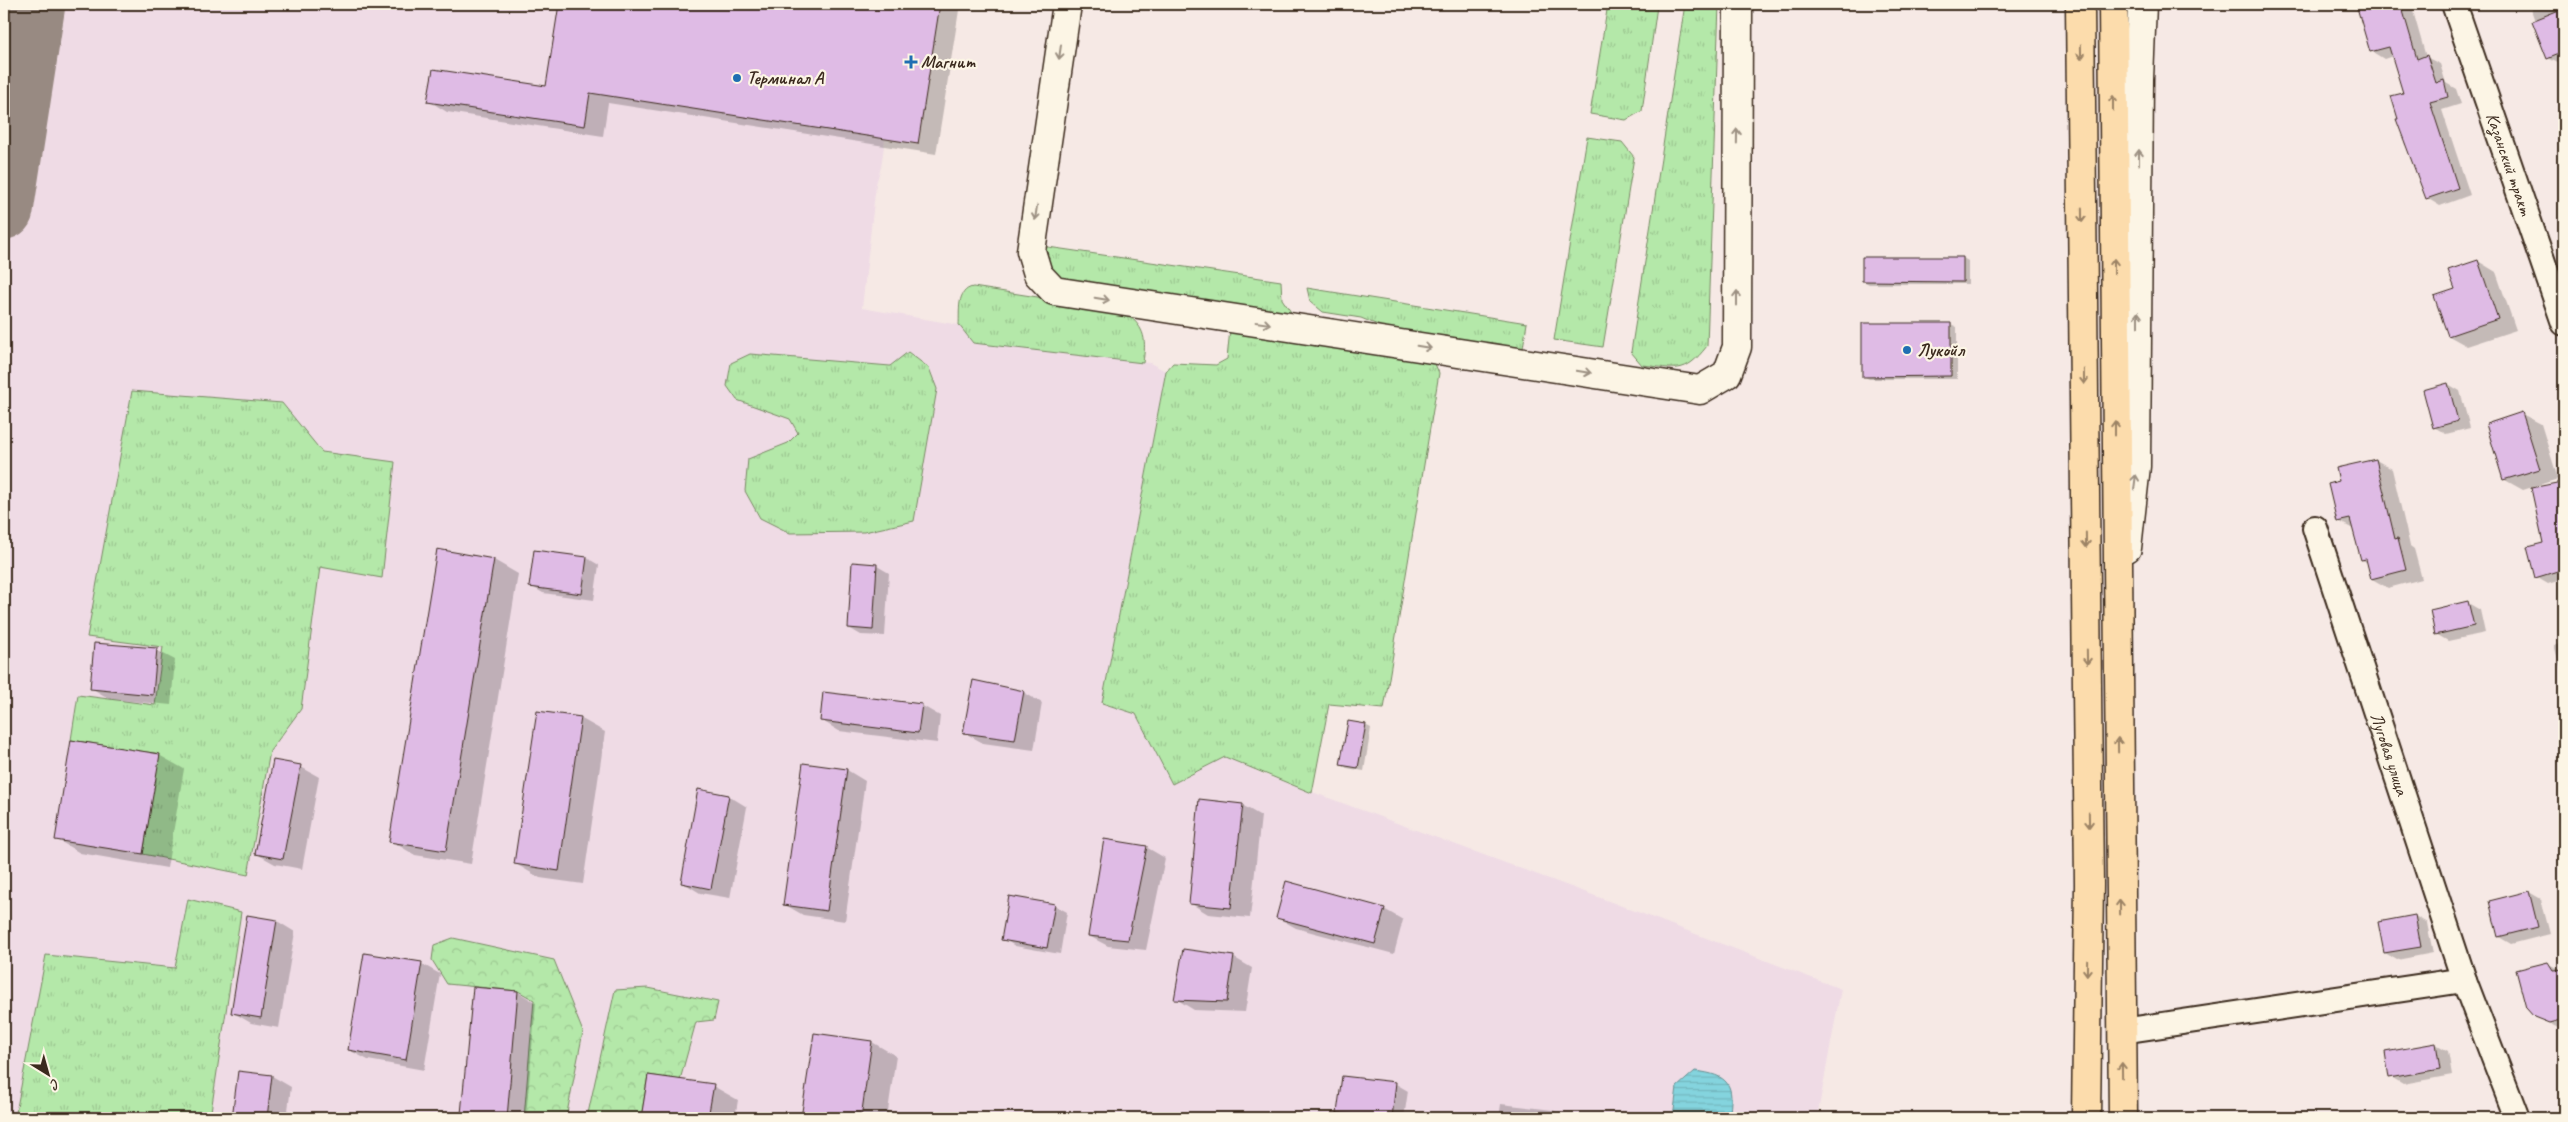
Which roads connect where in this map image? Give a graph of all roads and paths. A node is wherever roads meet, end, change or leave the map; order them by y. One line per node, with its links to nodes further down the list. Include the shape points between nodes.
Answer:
1 (1067, 4): 2 (street, one-way to 2, via 1031,251 1038,274 1054,291 1700,390 1727,374 1737,347)
2 (1738, 4)
3 (2080, 4): 12 (main road, one-way to 12, via 2089,884)
4 (2113, 4): 9 (main road, one-way to 4)
5 (2142, 4): 9 (street, one-way to 5, via 2136,466)
6 (2454, 4): 7 (street, Казанский тракт)
7 (2564, 323)
8 (2315, 528): 10 (street, Луговая улица)
9 (2117, 634): 11 (main road, one-way to 9)
10 (2464, 980): 11 (street); 14 (street, Луговая улица)
11 (2122, 1031): 13 (main road, one-way to 11)
12 (2086, 1118)
13 (2122, 1118)
14 (2517, 1118)

